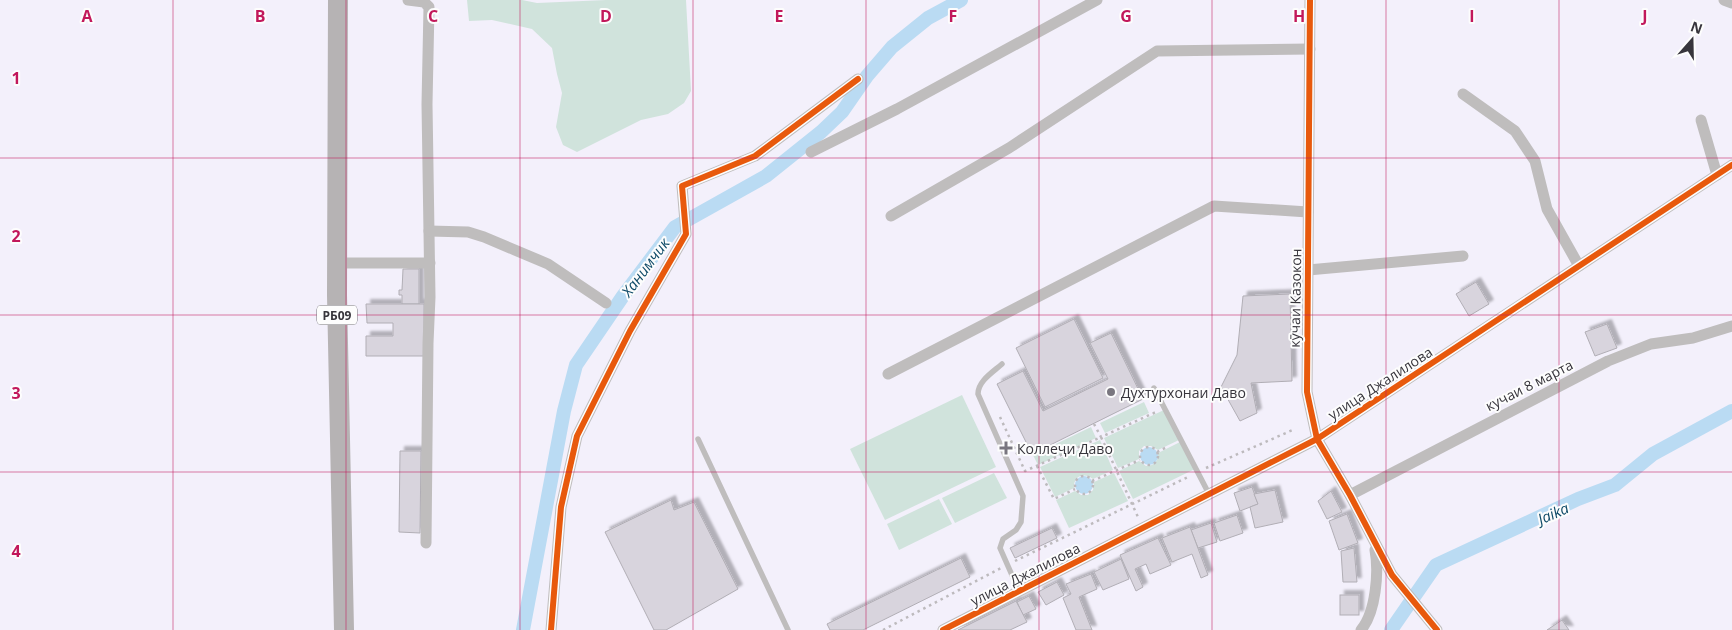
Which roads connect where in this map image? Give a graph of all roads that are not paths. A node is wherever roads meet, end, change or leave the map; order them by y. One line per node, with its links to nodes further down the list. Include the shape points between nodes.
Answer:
1 (338, 0): 18 (highway, РБ09)
2 (408, 0): 16 (street, via 424,2 429,7)
3 (1097, 0): 11 (street)
4 (1310, 0): 7 (street, кӯчаи Казокон)
5 (1724, 0): 6 (street)
6 (1732, 3)
7 (1310, 49): 14 (street, кӯчаи Казокон); 15 (street, via 1157,51 1009,148)
8 (858, 79): 36 (street, via 755,156 682,186 686,234 630,331 577,436 561,507)
9 (1463, 94): 20 (street, via 1515,131 1535,161 1547,209)
10 (1701, 120): 13 (street)
11 (811, 152)
12 (1732, 165): 13 (street, улица Джалилова)
13 (1717, 175): 20 (street, улица Джалилова)
14 (1308, 212): 21 (street, кӯчаи Казокон); 25 (street, via 1214,206)
15 (890, 216)
16 (429, 231): 19 (street); 22 (street, via 468,232 484,237 548,264)
17 (1462, 256): 21 (street)
18 (336, 263): 19 (street); 35 (highway, РБ09)
19 (430, 263): 32 (street)
20 (1579, 266): 28 (street, улица Джалилова)
21 (1308, 270): 28 (street, кӯчаи Казокон, via 1307,392)
22 (606, 303)
23 (1732, 326): 30 (street, кучаи 8 марта, via 1692,338 1651,344 1608,361)
24 (1002, 364): 33 (lane, via 983,381 978,394 1023,496 1020,522 1000,544)
25 (888, 374)
26 (1154, 388): 29 (lane)
27 (698, 439): 37 (lane)
28 (1317, 439): 29 (street, улица Джалилова); 30 (street, кӯчаи Казокон)
29 (1209, 494): 33 (street, улица Джалилова)
30 (1350, 495): 31 (street, кӯчаи Казокон)
31 (1374, 541): 34 (street, кӯчаи Казокон, via 1392,575); 39 (street, via 1378,571 1370,614)
32 (426, 544)
33 (1019, 591): 38 (street, улица Джалилова)
34 (1435, 628)
35 (344, 630)
36 (551, 630)
37 (788, 630)
38 (943, 630)
39 (1361, 630)

